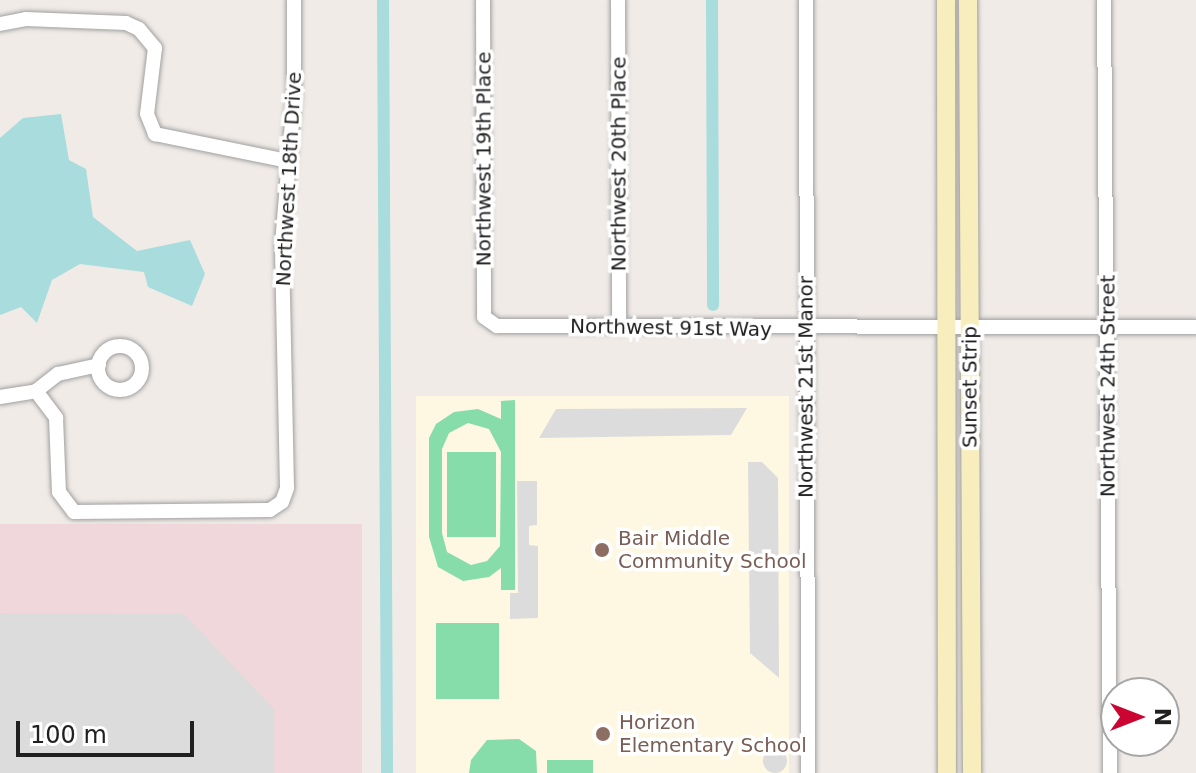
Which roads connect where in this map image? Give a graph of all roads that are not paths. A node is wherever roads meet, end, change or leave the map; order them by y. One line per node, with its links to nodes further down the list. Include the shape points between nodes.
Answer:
1 (294, 0): 9 (street, Northwest 18th Drive)
2 (483, 0): 10 (street, Northwest 19th Place)
3 (618, 0): 11 (street, Northwest 20th Place)
4 (806, 0): 16 (street, Northwest 21st Manor)
5 (946, 0): 14 (street, Sunset Strip)
6 (968, 0): 15 (street, Sunset Strip)
7 (1104, 0): 12 (street, Northwest 24th Street)
8 (0, 24): 9 (street, via 26,19 126,23 139,29 155,48 147,114 155,134 163,140)
9 (288, 161): 18 (street, Northwest 18th Drive, via 282,244 287,488 282,502 270,510 74,512 59,492 56,418)
10 (484, 317): 11 (street, Northwest 91st Way, via 497,326)
11 (619, 327): 16 (street, Northwest 91st Way)
12 (1109, 327): 13 (street, Northwest 91st Way); 15 (street, Northwest 91st Way); 23 (street, Northwest 24th Street)
13 (1196, 327)
14 (947, 328): 15 (street, Northwest 91st Way); 16 (street, Northwest 91st Way); 21 (street, Sunset Strip)
15 (970, 328): 22 (street, Sunset Strip)
16 (806, 329): 20 (street, Northwest 21st Manor)
17 (99, 365): 18 (street, via 58,374)
18 (36, 391): 19 (street)
19 (0, 397)
20 (808, 773)
21 (947, 773)
22 (972, 773)
23 (1110, 773)

